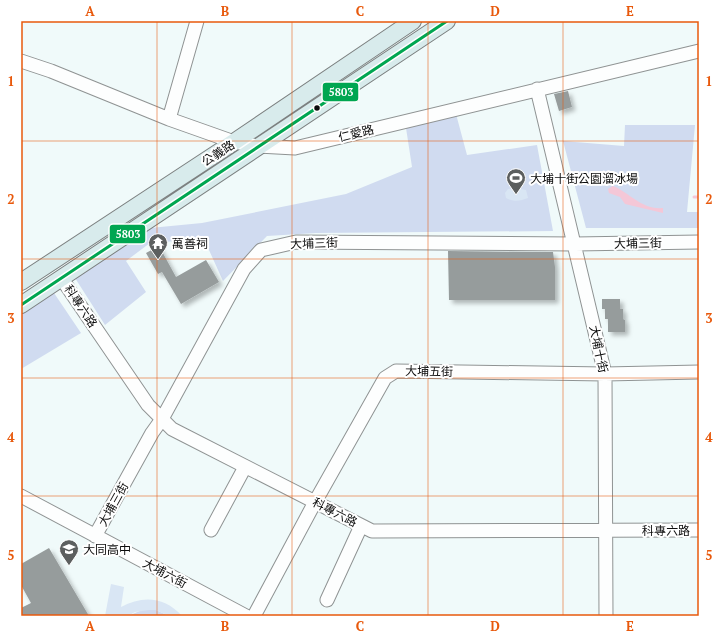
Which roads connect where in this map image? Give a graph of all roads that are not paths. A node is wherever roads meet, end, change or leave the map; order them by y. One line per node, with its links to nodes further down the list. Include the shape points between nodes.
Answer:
1 (196, 21): 7 (street)
2 (413, 21): 8 (main road, 公義路)
3 (447, 21): 9 (main road, 公義路)
4 (699, 51): 6 (street, 仁愛路)
5 (21, 61): 7 (street, 仁愛路)
6 (537, 89): 9 (street, 仁愛路, via 295,148); 11 (street, 大埔十街)
7 (169, 119): 8 (street, 仁愛路)
8 (234, 142): 9 (street, 仁愛路); 13 (main road, 公義路)
9 (258, 146): 12 (main road, 公義路)
10 (699, 242): 11 (street, 大埔三街)
11 (575, 244): 16 (street, 大埔十街); 17 (street, 大埔三街, via 296,242 261,250 244,269)
12 (62, 279): 14 (main road, 公義路); 17 (street, 科專六路, via 148,405)
13 (21, 282)
14 (21, 305)
15 (699, 372): 16 (street, 大埔五街)
16 (605, 374): 20 (street, 大埔五街, via 396,371 385,378); 23 (street, 大埔十街)
17 (162, 419): 18 (street, 科專六路, via 172,429); 25 (street, 大埔三街)
18 (245, 466): 20 (street, 科專六路); 22 (street)
19 (21, 496): 25 (street, 大埔六街)
20 (315, 502): 21 (street, 科專六路); 28 (street, 大埔五街)
21 (361, 526): 23 (street, 科專六路, via 372,531); 26 (street)
22 (211, 530)
23 (607, 530): 24 (street, 科專六路); 29 (street, 大埔十街)
24 (699, 530)
25 (95, 536): 27 (street, 大埔六街)
26 (327, 600)
27 (246, 616)
28 (254, 616)
29 (606, 616)

